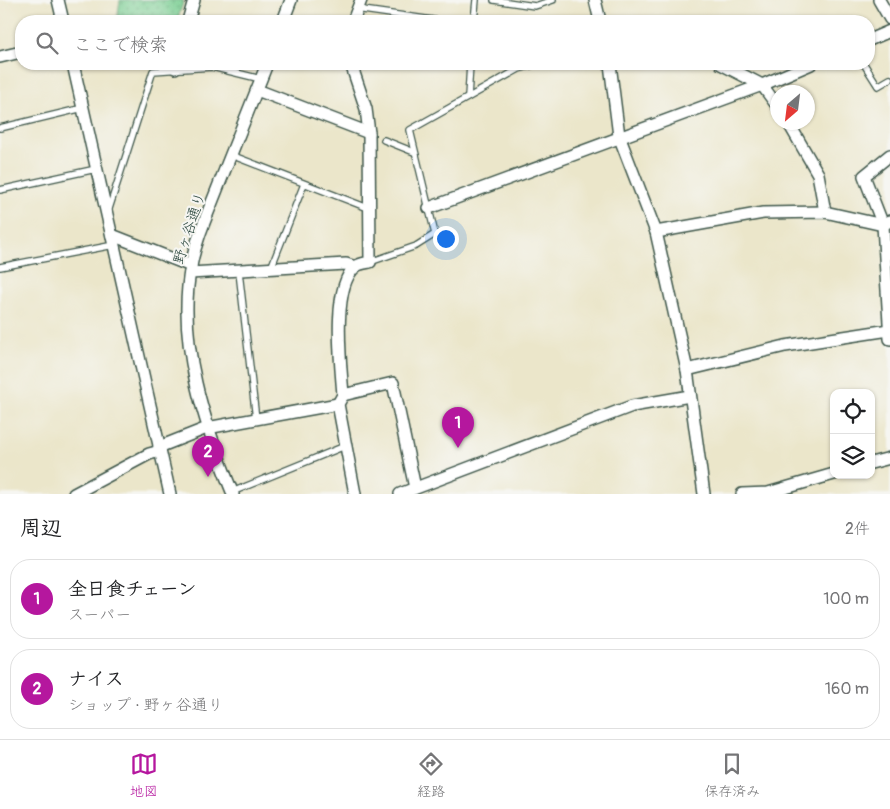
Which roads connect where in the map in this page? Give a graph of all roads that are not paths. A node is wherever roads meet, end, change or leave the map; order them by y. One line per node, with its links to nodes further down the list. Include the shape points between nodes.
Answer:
1 (58, 0): 10 (street)
2 (194, 0): 11 (street)
3 (291, 0): 12 (street)
4 (476, 0): 14 (lane)
5 (494, 0): 6 (lane, via 535,6)
6 (553, 0)
7 (595, 0): 15 (street)
8 (879, 0): 16 (street)
9 (359, 5): 13 (lane)
10 (62, 15)
11 (190, 15)
12 (285, 15)
13 (410, 15)
14 (475, 15)
15 (599, 15)
16 (890, 19)
17 (890, 32): 18 (street)
18 (875, 38)
19 (15, 53): 20 (street)
20 (0, 56)
21 (74, 70): 37 (street)
22 (158, 70): 52 (lane, via 153,71)
23 (220, 70): 33 (lane)
24 (265, 70): 33 (street, 野ヶ谷通り)
25 (353, 70): 40 (street, via 366,109)
26 (470, 70): 36 (lane)
27 (517, 70): 36 (lane)
28 (611, 70): 41 (street)
29 (733, 70): 34 (street)
30 (797, 70): 34 (street)
31 (868, 70): 32 (lane, via 878,86)
32 (890, 79)
33 (259, 84): 40 (street); 44 (street, 野ヶ谷通り)
34 (762, 85): 35 (street); 41 (street)
35 (770, 96)
36 (468, 97): 43 (lane, via 410,130)
37 (83, 108): 38 (lane); 46 (street)
38 (0, 128)
39 (793, 130): 51 (street, via 818,174)
40 (369, 133): 49 (street)
41 (619, 136): 50 (street); 54 (street)
42 (384, 140): 43 (lane)
43 (414, 152): 50 (lane)
44 (231, 155): 47 (lane); 59 (street, 野ヶ谷通り)
45 (890, 155): 53 (street, via 864,176)
46 (96, 169): 48 (lane); 52 (street)
47 (304, 184): 49 (lane); 60 (lane)
48 (0, 190)
49 (368, 208): 56 (street)
50 (429, 208): 56 (lane, via 435,234 416,246)
51 (825, 212): 53 (street); 54 (street, via 763,213)
52 (107, 216): 55 (street)
53 (886, 223): 62 (street)
54 (656, 232): 64 (street)
55 (113, 240): 57 (lane); 59 (street); 70 (street)
56 (370, 262): 58 (street)
57 (0, 267)
58 (355, 267): 60 (street, via 346,264); 66 (street, via 346,282 338,322)
59 (190, 269): 61 (street); 68 (street, 野ヶ谷通り, via 188,334)
60 (271, 269): 61 (street)
61 (239, 272): 67 (lane)
62 (888, 303): 63 (street)
63 (889, 335): 64 (street, via 785,346)
64 (687, 370): 65 (street)
65 (690, 396): 75 (street, via 632,406); 81 (street)
66 (340, 400): 67 (street); 69 (street); 75 (street, via 393,383)
67 (256, 418): 68 (street)
68 (207, 428): 70 (street); 76 (street, 野ヶ谷通り)
69 (346, 446): 76 (lane); 79 (street)
70 (159, 449): 74 (street); 78 (street)
71 (890, 458): 72 (street)
72 (875, 463)
73 (830, 475): 82 (street, via 768,493)
74 (92, 488): 77 (street)
75 (415, 488): 80 (street)
76 (232, 493)
77 (74, 494)
78 (170, 494)
79 (355, 494)
80 (402, 494)
81 (704, 494)
82 (742, 494)

